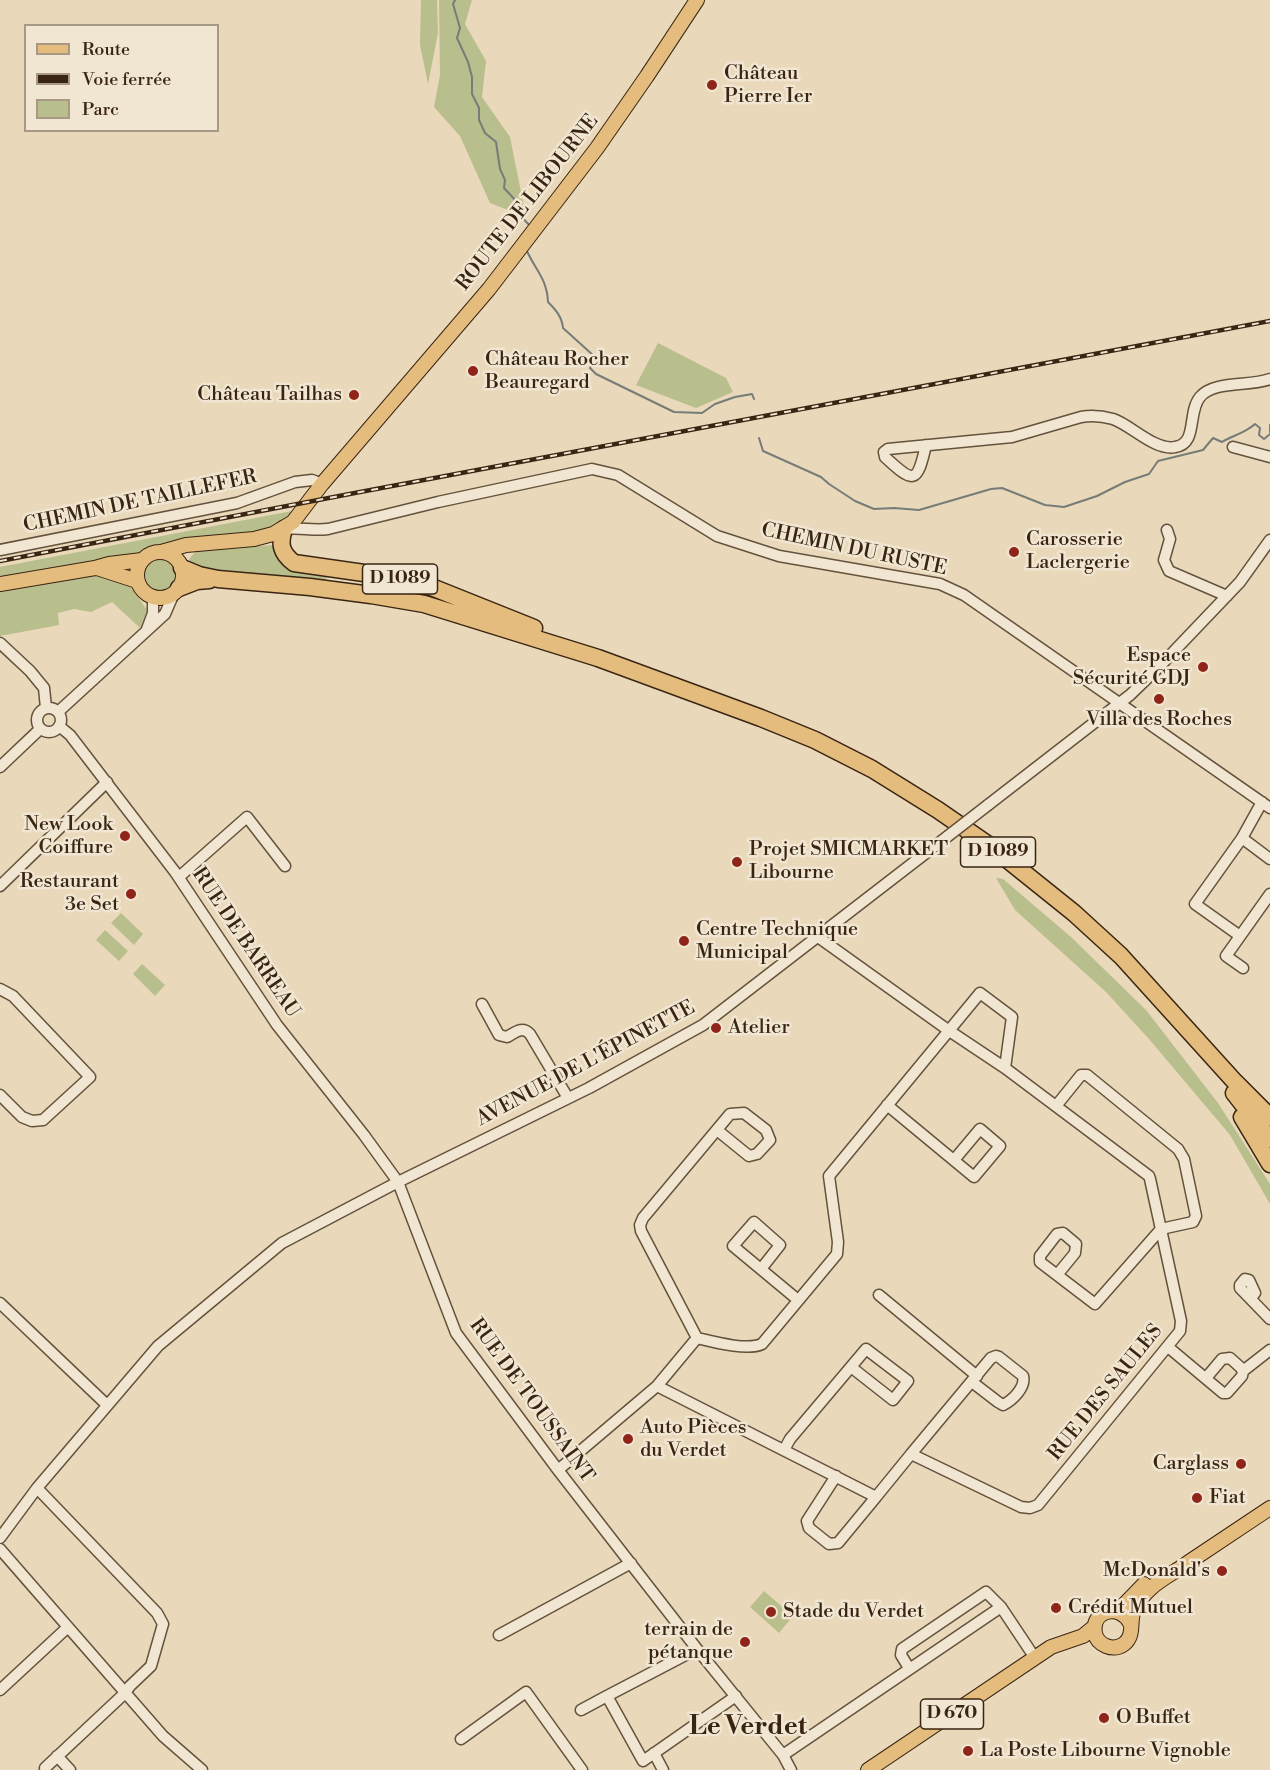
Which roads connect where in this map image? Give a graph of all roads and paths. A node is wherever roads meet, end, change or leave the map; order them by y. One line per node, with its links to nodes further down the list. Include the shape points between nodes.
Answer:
1 (697, 0): 6 (main road, ROUTE DE LIBOURNE, via 597,148 489,289)
2 (1270, 379): 3 (street, via 1204,393 1192,414 1187,440 1176,448 1157,444 1115,420 1091,415 1012,437)
3 (926, 445)
4 (1233, 447): 5 (street)
5 (1270, 457)
6 (322, 484): 7 (main road, ROUTE DE LIBOURNE); 11 (street, CHEMIN DE TAILLEFER, via 312,480 296,482 237,503)
7 (284, 529): 10 (main road, via 254,539); 24 (highway, D 1089, via 281,544 286,557 294,563 429,586); 25 (street, CHEMIN DU RUSTE, via 328,529 438,501 592,470 618,475 717,536 779,556 949,587 980,604)
8 (1167, 530): 20 (street, via 1170,538 1164,560 1169,571)
9 (1270, 540): 20 (street, AVENUE DE L'ÉPINETTE)
10 (196, 545): 12 (main road); 14 (main road, via 188,551)
11 (0, 550)
12 (161, 552): 13 (main road); 14 (main road, via 175,557)
13 (142, 560): 15 (main road); 17 (main road)
14 (181, 566): 16 (highway, D 1089); 19 (main road, via 183,575)
15 (95, 568): 17 (main road); 18 (main road)
16 (218, 579): 19 (highway, D 1089, via 197,581); 24 (highway, D 1089, via 310,587 424,604)
17 (137, 581): 21 (main road)
18 (0, 584)
19 (176, 590): 21 (main road, via 168,597); 22 (street, via 165,614)
20 (1227, 596): 25 (street, AVENUE DE L'ÉPINETTE)
21 (153, 597): 22 (street)
22 (147, 629): 27 (street)
23 (0, 643): 26 (street, via 44,688)
24 (598, 658): 43 (highway, D 1089, via 815,740 938,810 1074,913 1121,956)
25 (1120, 702): 32 (street, CHEMIN DU RUSTE); 40 (street, AVENUE DE L'ÉPINETTE, bridge)
26 (46, 708): 27 (street); 29 (street, via 38,715)
27 (58, 712): 28 (street)
28 (60, 726): 29 (street, via 50,732); 31 (street, RUE DE BARREAU)
29 (40, 729): 30 (street)
30 (0, 767)
31 (107, 782): 36 (street, RUE DE BARREAU); 37 (street)
32 (1266, 805): 33 (street)
33 (1242, 838): 34 (street); 39 (street, via 1195,904)
34 (1270, 859)
35 (285, 866): 36 (street, via 247,817)
36 (179, 877): 57 (street, RUE DE BARREAU, via 277,1025)
37 (0, 886)
38 (1270, 894): 39 (street)
39 (1240, 936): 41 (street, via 1226,956)
40 (818, 937): 45 (street, RUE DES SAULES); 49 (street, AVENUE DE L'ÉPINETTE, via 703,1025)
41 (1243, 968)
42 (0, 989): 48 (street, via 13,996 90,1077 43,1120 22,1118)
43 (1156, 997): 47 (highway, D 1089); 52 (highway)
44 (482, 1004): 49 (street, via 499,1035 507,1037 520,1030 530,1034)
45 (948, 1030): 46 (street, RUE DES SAULES); 46 (street, via 980,993 1012,1017); 50 (street)
46 (1005, 1068): 51 (street, RUE DES SAULES)
47 (1219, 1074): 54 (highway, D 1089); 56 (highway)
48 (0, 1095)
49 (568, 1098): 57 (street, AVENUE DE L'ÉPINETTE)
50 (887, 1105): 55 (street); 63 (street, via 830,1176 837,1254)
51 (1056, 1106): 58 (street, RUE DES SAULES, via 1149,1176); 58 (street, via 1081,1075 1087,1075 1178,1149 1184,1159 1196,1216 1193,1222)
52 (1270, 1117)
53 (717, 1130): 53 (street, via 749,1156 757,1154 770,1140 766,1130 744,1113 730,1114); 66 (street, via 640,1225)
54 (1270, 1139)
55 (954, 1160): 55 (street, via 974,1177 1000,1146 980,1130)
56 (1270, 1164)
57 (398, 1182): 74 (street, AVENUE DE L'ÉPINETTE, via 282,1244 158,1346); 77 (street, RUE DE TOUSSAINT, via 456,1333)
58 (1161, 1229): 60 (street, via 1095,1304); 67 (street, RUE DES SAULES, via 1181,1321 1180,1331)
59 (761, 1269): 59 (street, via 780,1245 754,1222 733,1246); 63 (street)
60 (1057, 1275)
61 (879, 1295): 72 (street)
62 (1251, 1298): 65 (street)
63 (798, 1300): 66 (street, via 762,1344 755,1347)
64 (0, 1303): 74 (street)
65 (1270, 1319)
66 (698, 1338): 73 (street)
67 (1168, 1347): 71 (street); 76 (street, RUE DES SAULES, via 1038,1504 1030,1508)
68 (1270, 1350): 70 (street)
69 (851, 1367): 69 (street, via 893,1400 908,1381 866,1349); 75 (street)
70 (1243, 1371): 71 (street, via 1230,1358 1222,1359); 71 (street, via 1227,1393)
71 (1206, 1378)
72 (975, 1379): 72 (street, via 996,1356 1025,1379 1010,1402 1003,1405); 76 (street)
73 (657, 1386): 75 (street); 77 (street)
74 (107, 1405): 79 (street, AVENUE DE L'ÉPINETTE)
75 (784, 1450): 78 (street)
76 (912, 1454): 80 (street)
77 (558, 1470): 85 (street, RUE DE TOUSSAINT)
78 (836, 1476): 80 (street); 80 (street, via 807,1521 809,1528 829,1544 838,1543)
79 (37, 1488): 83 (street, AVENUE DE L'ÉPINETTE); 97 (street, via 157,1613 163,1624 151,1666)
80 (876, 1497)
81 (1270, 1499): 87 (main road, via 1143,1585)
82 (1270, 1508): 88 (main road, via 1150,1588)
83 (0, 1538)
84 (0, 1549): 89 (street)
85 (631, 1563): 91 (street); 93 (street, RUE DE TOUSSAINT)
86 (1001, 1606): 94 (street); 95 (street); 95 (street, via 986,1592 902,1649 901,1655)
87 (1118, 1611): 88 (main road); 90 (main road, via 1103,1613)
88 (1130, 1623): 92 (main road, via 1131,1635 1124,1644 1109,1647)
89 (68, 1627): 96 (street); 97 (street)
90 (1095, 1627): 92 (main road); 94 (main road, D 670)
91 (499, 1635)
92 (1100, 1642): 113 (main road, D 670, via 1063,1649)
93 (697, 1649): 98 (street); 99 (street, RUE DE TOUSSAINT)
94 (1035, 1658): 112 (main road, D 670)
95 (909, 1668): 103 (street)
96 (0, 1690)
97 (124, 1694): 104 (street); 108 (street)
98 (607, 1696): 100 (street); 105 (street)
99 (736, 1696): 102 (street); 103 (street, RUE DE TOUSSAINT)
100 (581, 1710)
101 (461, 1739): 109 (street, via 526,1692)
102 (654, 1753): 105 (street); 110 (street)
103 (783, 1755): 111 (street, RUE DE TOUSSAINT)
104 (57, 1756): 106 (street); 107 (street)
105 (645, 1765)
106 (45, 1768)
107 (70, 1770)
108 (202, 1770)
109 (582, 1770)
110 (663, 1770)
111 (791, 1770)
112 (868, 1770)
113 (884, 1770)

